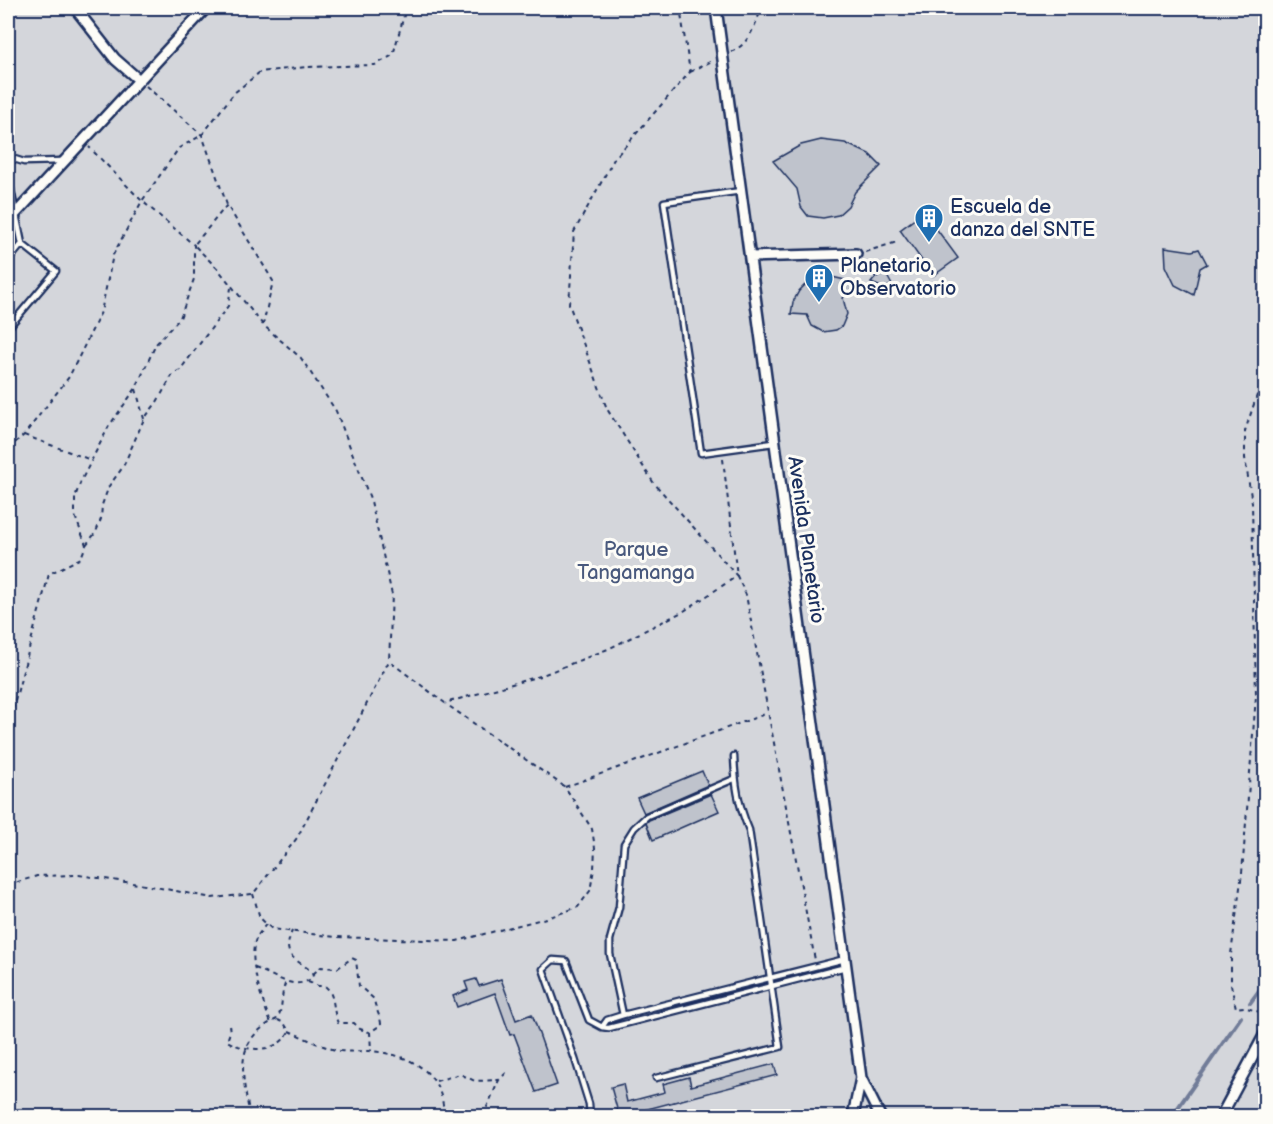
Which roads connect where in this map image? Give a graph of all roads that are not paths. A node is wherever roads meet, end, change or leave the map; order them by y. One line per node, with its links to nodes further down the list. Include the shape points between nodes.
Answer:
1 (75, 8): 4 (street, via 115,59)
2 (206, 8): 4 (street)
3 (716, 8): 8 (street, Avenida Planetario)
4 (139, 80): 6 (street)
5 (8, 157): 6 (lane, via 24,162)
6 (64, 161): 9 (street)
7 (8, 175): 9 (lane)
8 (741, 190): 13 (street, Avenida Planetario); 16 (lane, via 664,202 701,453)
9 (15, 214): 10 (street); 11 (lane)
10 (8, 222)
11 (22, 244): 14 (lane); 15 (lane, via 56,271)
12 (856, 254): 13 (street)
13 (750, 257): 16 (street, Avenida Planetario)
14 (8, 261)
15 (8, 328)
16 (775, 443): 19 (street, Avenida Planetario)
17 (734, 756): 18 (lane)
18 (735, 779): 20 (lane, via 739,806 749,830); 22 (lane, via 647,816 624,844 619,907 610,940)
19 (845, 963): 20 (lane); 21 (lane); 26 (street, Avenida Planetario)
20 (770, 978): 21 (lane); 22 (lane)
21 (771, 986): 23 (lane); 25 (lane, via 780,1047)
22 (623, 1015): 23 (lane, via 607,1020)
23 (602, 1027): 28 (lane, via 589,1020 566,961 553,960 543,969 586,1093)
24 (1266, 1032): 31 (street)
25 (656, 1078)
26 (861, 1078): 29 (street, Avenida Planetario); 30 (street, Avenida Planetario)
27 (1266, 1107): 32 (lane)
28 (590, 1116)
29 (853, 1116)
30 (880, 1116)
31 (1221, 1116)
32 (1260, 1116)

